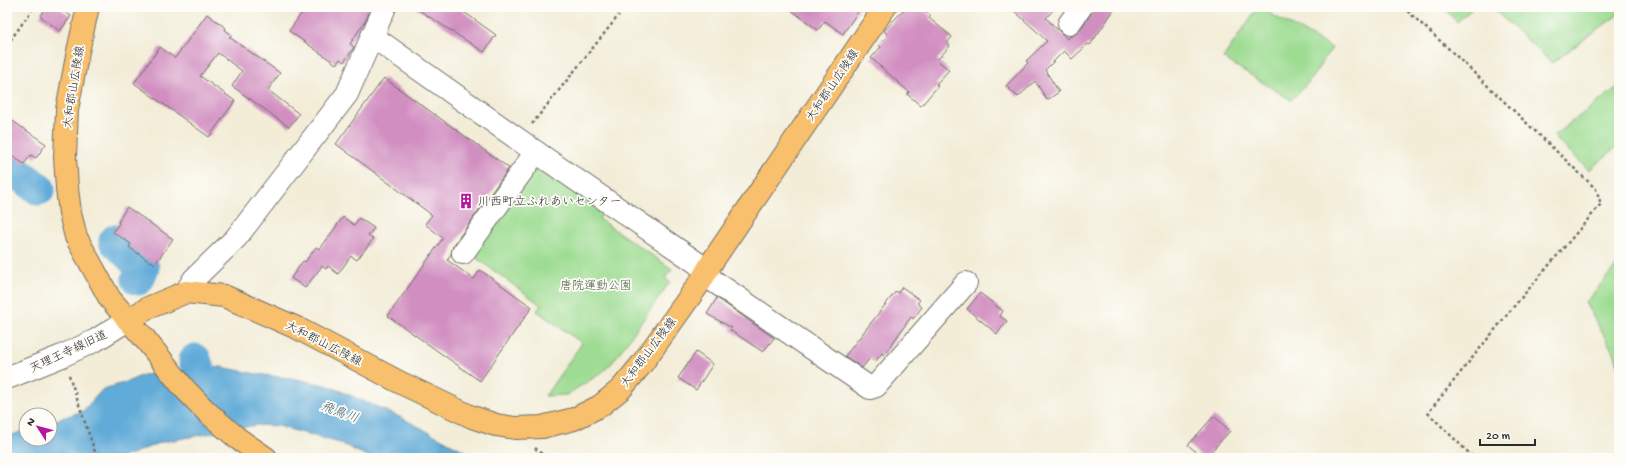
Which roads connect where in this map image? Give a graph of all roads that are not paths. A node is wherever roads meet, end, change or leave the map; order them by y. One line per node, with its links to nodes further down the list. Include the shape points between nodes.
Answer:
1 (88, 7): 10 (main road, 大和郡山広陵線, via 68,110 65,157 70,213 76,237 110,299)
2 (385, 7): 4 (street)
3 (885, 7): 7 (main road, 大和郡山広陵線)
4 (372, 36): 5 (street); 9 (street, via 347,94 236,238 194,279)
5 (527, 146): 6 (street); 7 (street)
6 (463, 253)
7 (706, 271): 8 (street, via 712,280 870,388 876,386); 9 (main road, 大和郡山広陵線, via 641,365 621,388 600,406 574,419 542,427 515,428 472,417 297,328 224,296)
8 (966, 283)
9 (186, 292): 10 (main road, 大和郡山広陵線, via 148,308)
10 (128, 320): 11 (street, 天理王寺線旧道, via 96,340); 12 (main road, 大和郡山広陵線, via 206,411 237,438)
11 (7, 378)
12 (266, 458)

